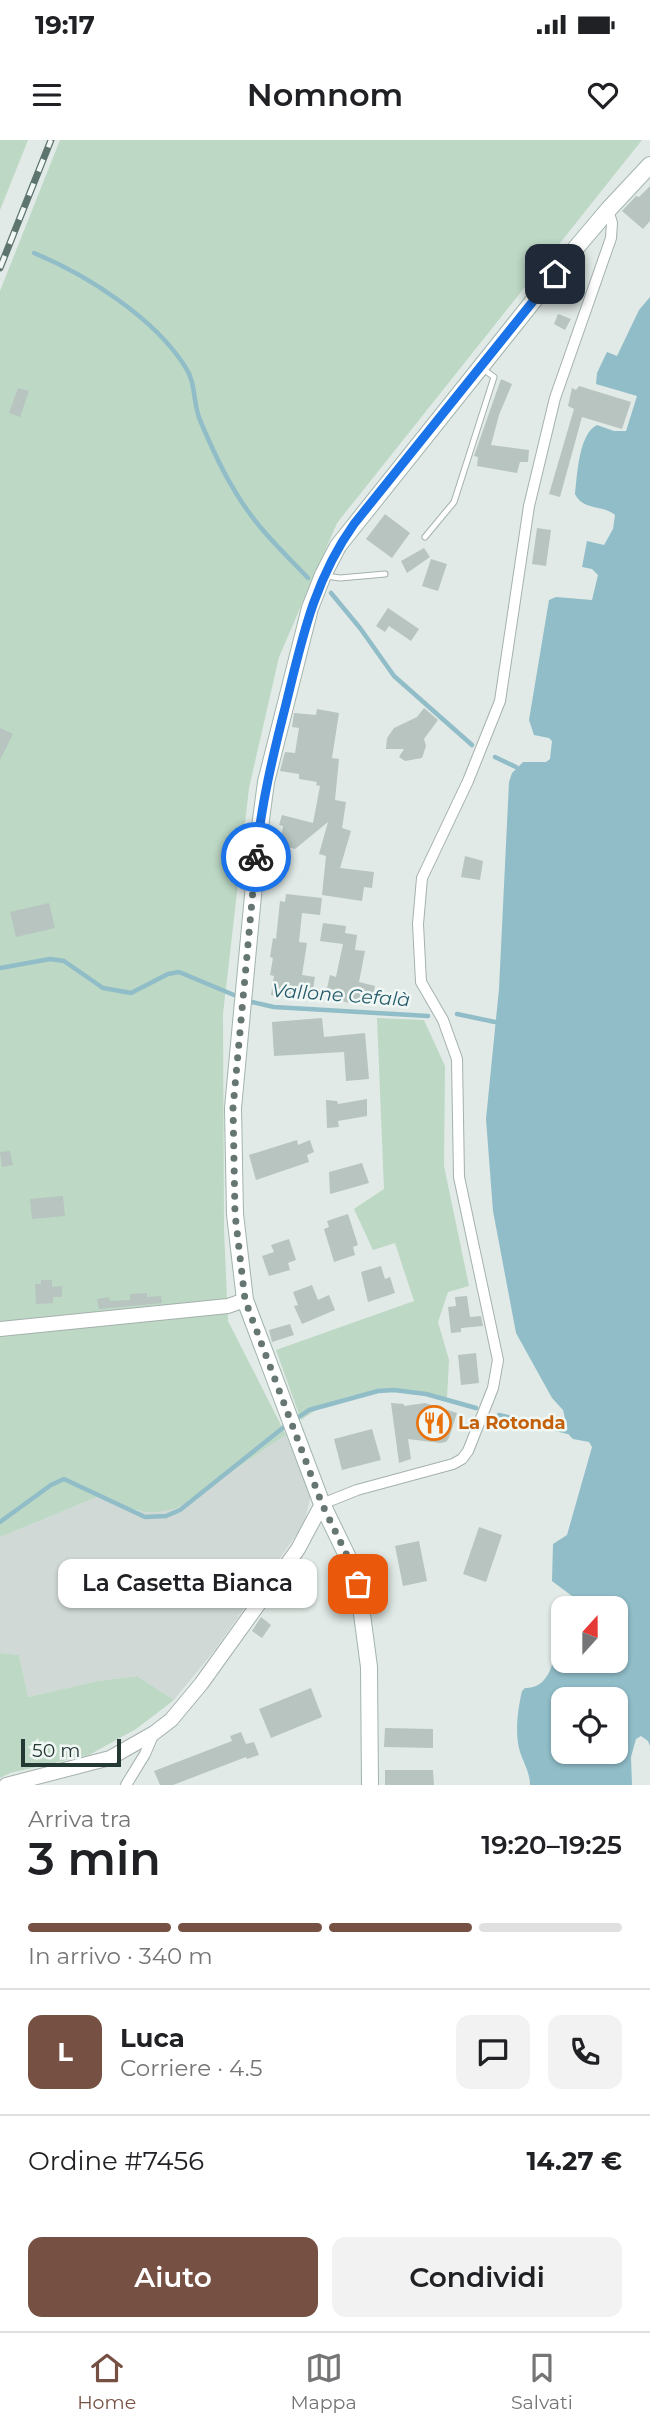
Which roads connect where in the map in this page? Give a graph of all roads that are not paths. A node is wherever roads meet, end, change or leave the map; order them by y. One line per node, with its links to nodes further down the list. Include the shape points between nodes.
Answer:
1 (650, 165): 2 (main road)
2 (608, 210): 3 (main road); 9 (street, via 611,238 555,398 529,506 500,701 422,878 418,924 421,982 443,1020 457,1059 458,1177 498,1360 493,1388 462,1459)
3 (480, 367): 4 (lane, via 494,377 454,502); 6 (main road, via 354,524)
4 (425, 537)
5 (385, 574): 6 (lane)
6 (323, 575): 7 (main road, via 310,608 266,782 258,842 233,1108 235,1214)
7 (245, 1300): 8 (street, via 214,1308); 9 (main road)
8 (0, 1329)
9 (322, 1504): 10 (street, via 298,1549 201,1684); 13 (main road, via 355,1572 361,1598 369,1667)
10 (154, 1733): 11 (street, via 110,1758); 12 (street)
11 (6, 1785)
12 (127, 1785)
13 (370, 1785)

